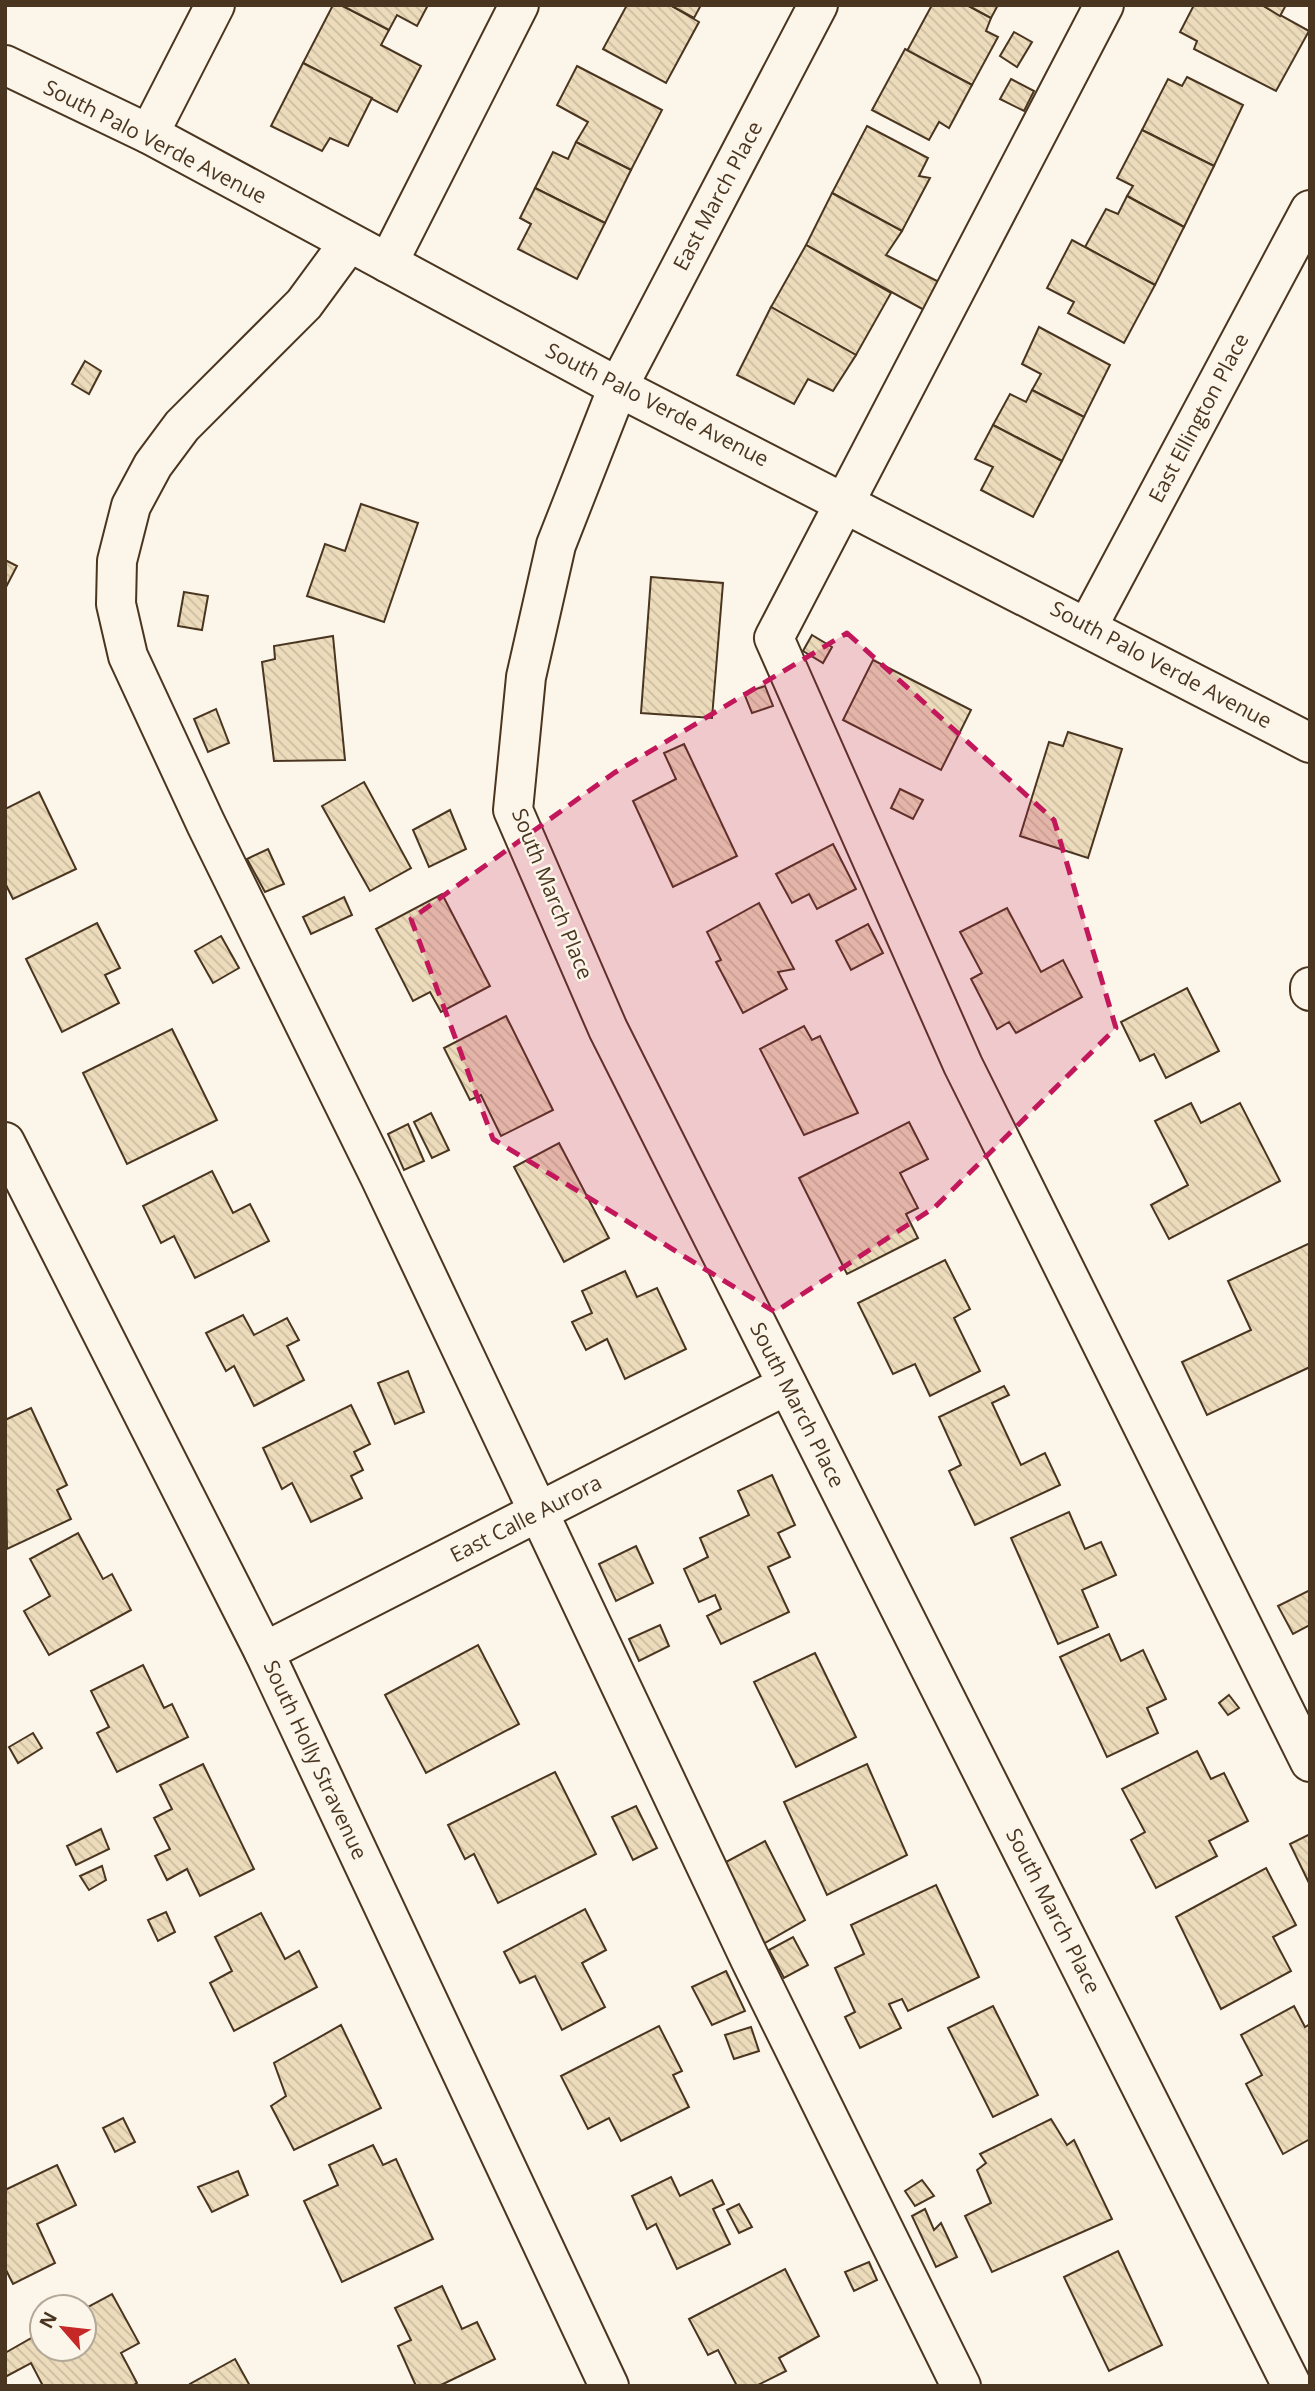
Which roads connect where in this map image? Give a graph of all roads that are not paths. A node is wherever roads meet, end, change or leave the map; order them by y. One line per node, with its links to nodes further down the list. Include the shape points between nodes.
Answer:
1 (215, 5): 6 (street)
2 (519, 5): 9 (street)
3 (818, 5): 10 (street, East March Place)
4 (1104, 5): 11 (street)
5 (5, 65): 6 (street, South Palo Verde Avenue)
6 (149, 134): 8 (street, South Palo Verde Avenue)
7 (1310, 210): 12 (street, East Ellington Place)
8 (348, 244): 9 (street, South Palo Verde Avenue); 16 (street, via 304,304 182,426 153,465 131,506 117,561 116,604 128,656 189,788)
9 (388, 263): 10 (street, South Palo Verde Avenue)
10 (618, 387): 11 (street, South Palo Verde Avenue); 15 (street, South March Place, via 556,545 526,677 513,810 608,1029)
11 (845, 503): 12 (street, South Palo Verde Avenue); 18 (street, via 774,638 963,1065)
12 (1088, 626): 13 (street, South Palo Verde Avenue)
13 (1310, 743)
14 (5, 1142): 17 (street, South Holly Stravenue)
15 (787, 1385): 16 (street, East Calle Aurora); 21 (street, South March Place)
16 (538, 1512): 17 (street, East Calle Aurora); 20 (street, via 750,1959)
17 (264, 1652): 19 (street, South Holly Stravenue)
18 (1310, 1762)
19 (609, 2386)
20 (961, 2386)
21 (1292, 2386)

